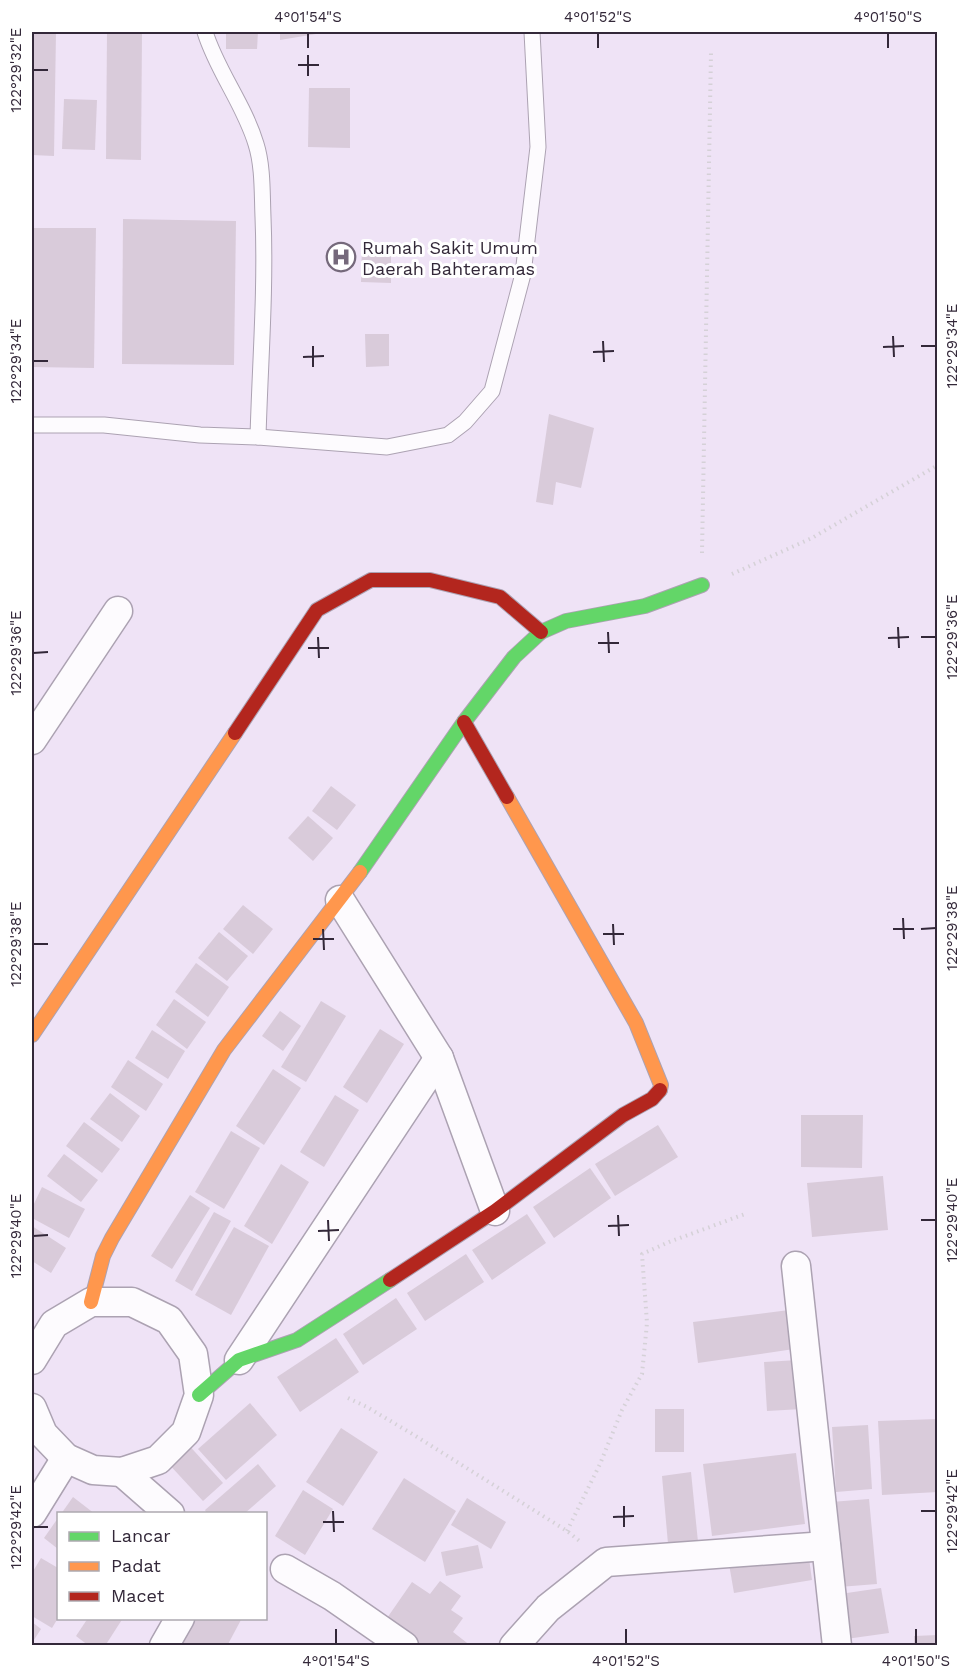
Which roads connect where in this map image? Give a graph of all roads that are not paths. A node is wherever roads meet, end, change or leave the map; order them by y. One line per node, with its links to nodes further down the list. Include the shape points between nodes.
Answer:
1 (205, 32): 4 (lane, via 257,145 265,256)
2 (532, 32): 4 (lane, via 538,147 523,274 492,391 448,435 387,447)
3 (32, 425): 4 (lane, via 104,425)
4 (258, 437)
5 (702, 585): 7 (street, via 645,606 566,621)
6 (118, 611): 9 (street)
7 (542, 632): 8 (street, via 514,657); 11 (street, via 500,597 430,580 371,580 316,610)
8 (464, 722): 10 (street); 13 (street, via 636,1023 661,1085 652,1099 623,1115)
9 (32, 740)
10 (340, 900): 12 (street); 15 (street, via 224,1050 103,1256)
11 (32, 1035)
12 (439, 1058): 13 (street); 17 (street)
13 (495, 1211): 17 (street, via 297,1340)
14 (796, 1266): 24 (street)
15 (91, 1302): 16 (street, via 54,1324); 18 (street, via 132,1302 169,1320 193,1354)
16 (32, 1360)
17 (239, 1360): 18 (street)
18 (199, 1395): 21 (street, via 186,1432 158,1460)
19 (32, 1408): 20 (street, via 43,1434)
20 (66, 1458): 21 (street, via 93,1470); 23 (street)
21 (122, 1472): 22 (street)
22 (168, 1512)
23 (32, 1513)
24 (826, 1546): 29 (street, via 606,1562 548,1608); 30 (street)
25 (285, 1569): 28 (street)
26 (179, 1620): 27 (street)
27 (164, 1646)
28 (404, 1646)
29 (514, 1646)
30 (837, 1646)

